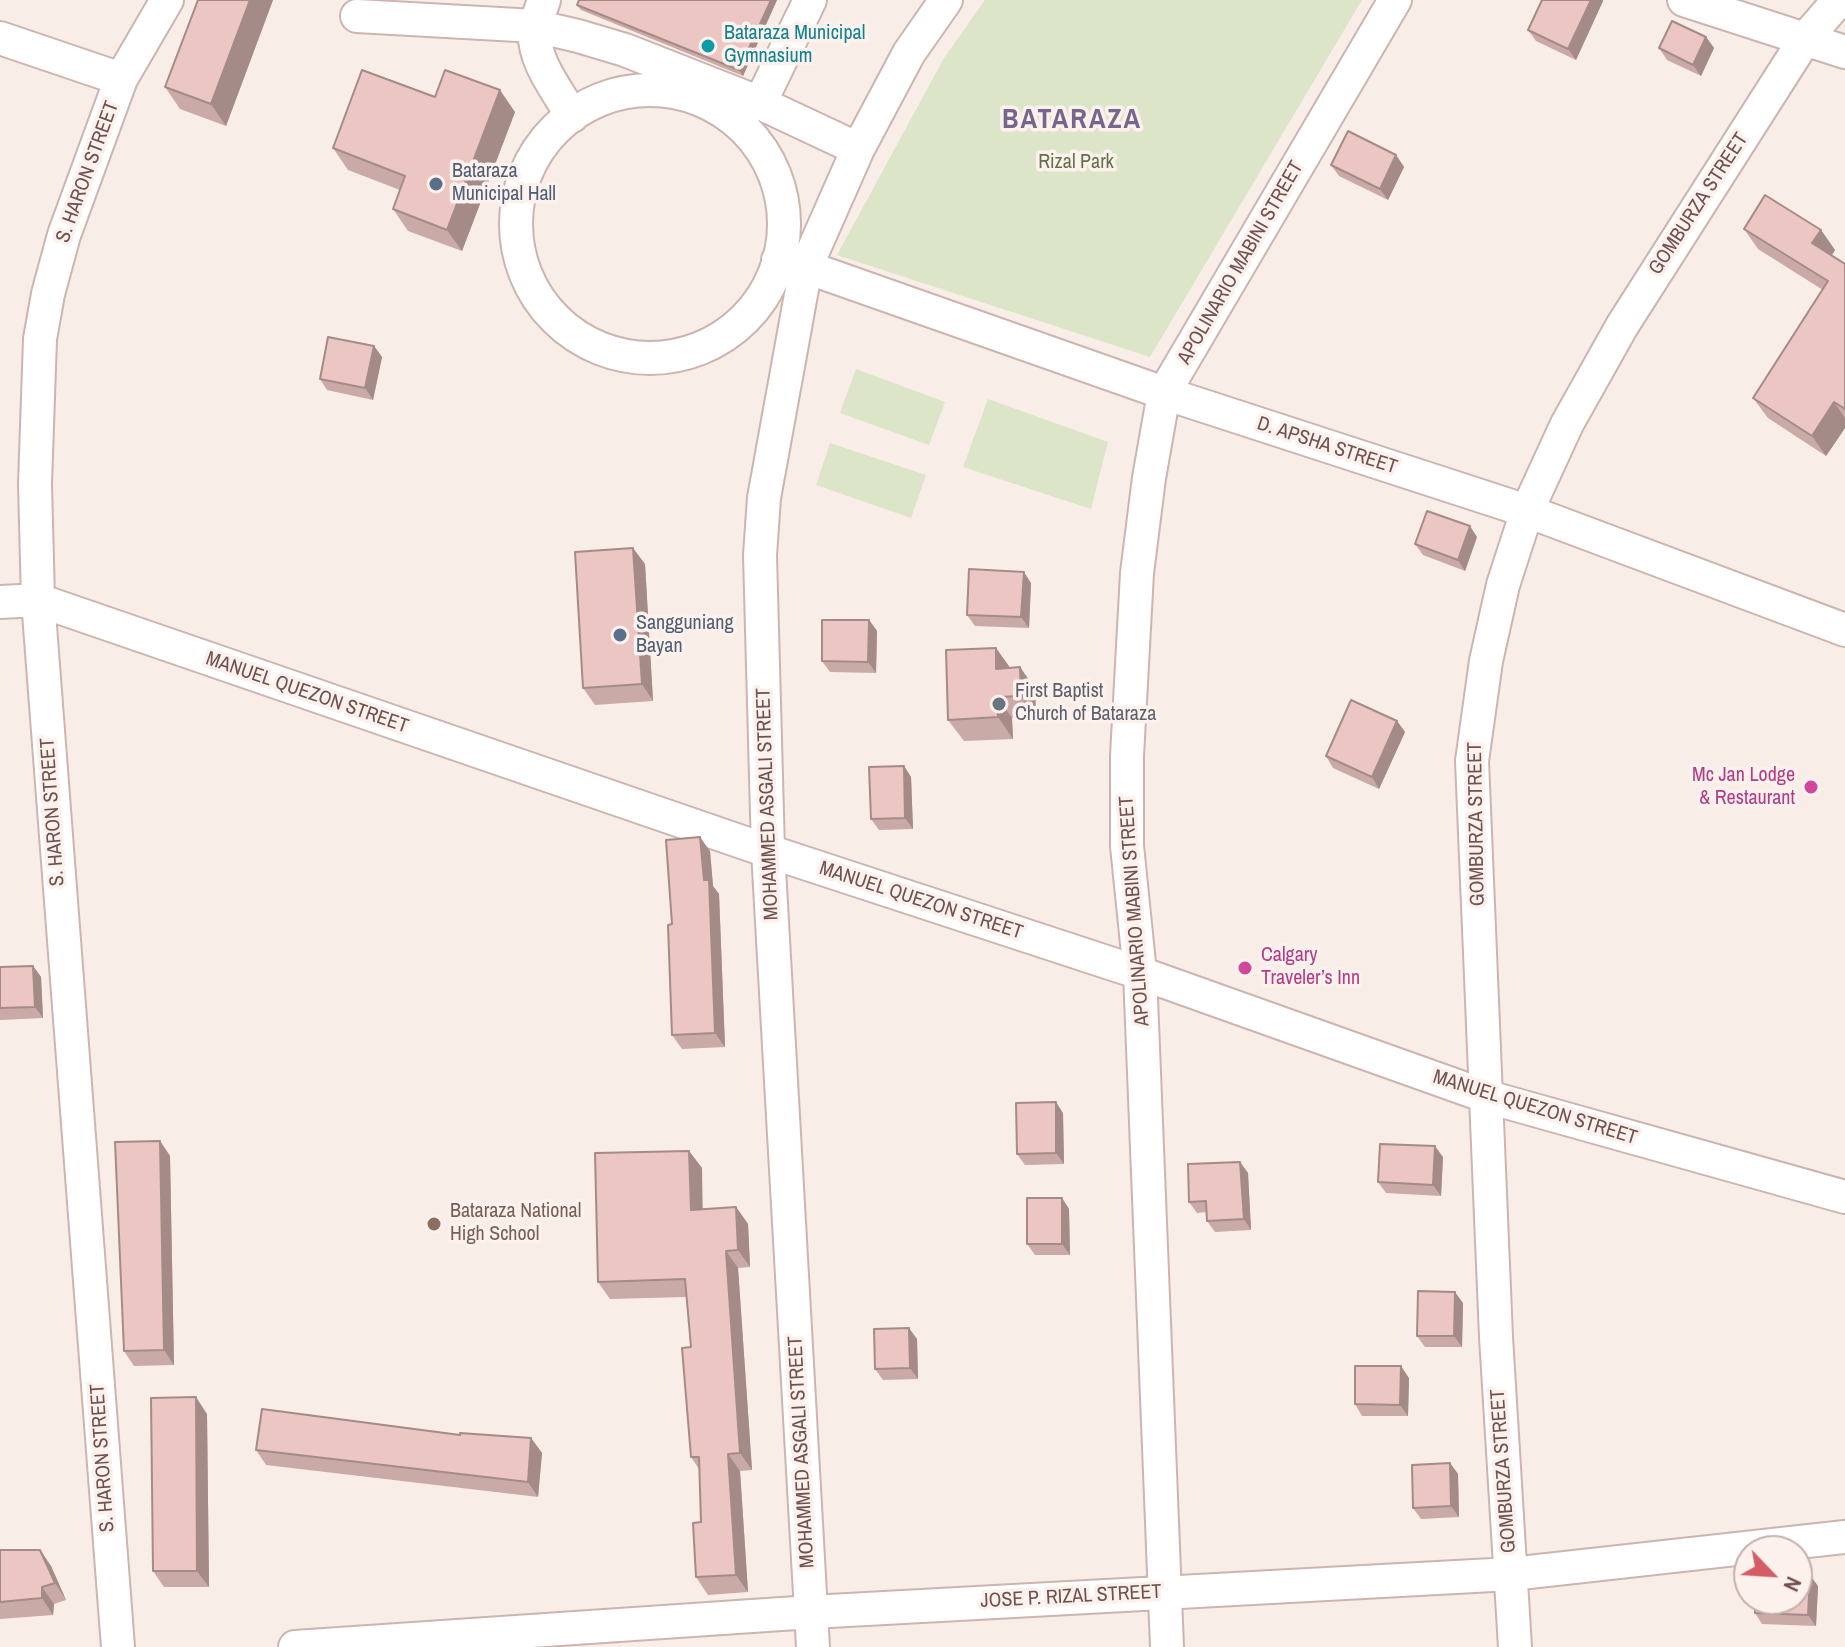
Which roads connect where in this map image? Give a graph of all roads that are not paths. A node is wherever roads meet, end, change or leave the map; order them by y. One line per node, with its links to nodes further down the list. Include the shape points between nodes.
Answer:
1 (167, 0): 12 (street, S. HARON STREET)
2 (810, 0): 13 (street)
3 (946, 0): 15 (street, MOHAMMED ASGALI STREET, via 909,53)
4 (1395, 0): 17 (street, APOLINARIO MABINI STREET)
5 (1684, 0): 10 (street)
6 (1839, 0): 10 (street, GOMBURZA STREET)
7 (540, 13): 8 (street); 13 (street); 14 (street, via 535,44)
8 (357, 16)
9 (0, 38): 12 (street)
10 (1805, 39): 11 (street); 18 (street, GOMBURZA STREET, via 1622,326 1567,424)
11 (1845, 52)
12 (121, 79): 19 (street, S. HARON STREET, via 64,235 40,339)
13 (760, 103): 15 (street)
14 (572, 116): 16 (street, via 601,99 650,90 684,95 722,111 759,146 772,168); 16 (street, via 530,165 519,199 516,236 529,283 557,322 577,337 598,349 646,359 694,351 736,327)
15 (858, 149): 16 (street, MOHAMMED ASGALI STREET)
16 (792, 263): 17 (street, D. APSHA STREET); 22 (street, MOHAMMED ASGALI STREET, via 760,555)
17 (1164, 393): 18 (street, D. APSHA STREET); 23 (street, APOLINARIO MABINI STREET, via 1137,573 1127,756 1127,846)
18 (1527, 511): 21 (street, D. APSHA STREET); 24 (street, GOMBURZA STREET, via 1486,661 1472,761)
19 (38, 600): 20 (street, MANUEL QUEZON STREET); 22 (street, MANUEL QUEZON STREET); 30 (street, S. HARON STREET)
20 (0, 602)
21 (1845, 630)
22 (768, 851): 23 (street, MANUEL QUEZON STREET); 29 (street, MOHAMMED ASGALI STREET)
23 (1140, 973): 24 (street, MANUEL QUEZON STREET); 28 (street, APOLINARIO MABINI STREET)
24 (1488, 1097): 25 (street, MANUEL QUEZON STREET); 27 (street, GOMBURZA STREET)
25 (1845, 1197)
26 (1845, 1537): 27 (street, JOSE P. RIZAL STREET)
27 (1511, 1574): 28 (street, JOSE P. RIZAL STREET); 34 (street, GOMBURZA STREET)
28 (1164, 1592): 29 (street, JOSE P. RIZAL STREET); 33 (street, APOLINARIO MABINI STREET)
29 (811, 1612): 31 (street, JOSE P. RIZAL STREET); 32 (street, MOHAMMED ASGALI STREET)
30 (118, 1647)
31 (295, 1647)
32 (813, 1647)
33 (1167, 1647)
34 (1515, 1647)

